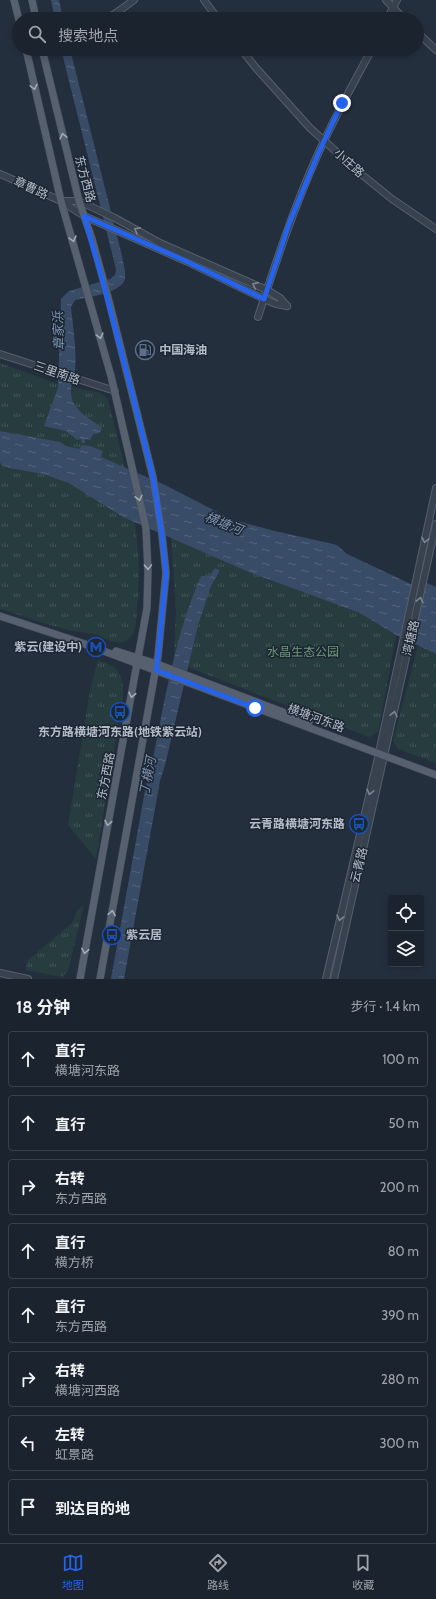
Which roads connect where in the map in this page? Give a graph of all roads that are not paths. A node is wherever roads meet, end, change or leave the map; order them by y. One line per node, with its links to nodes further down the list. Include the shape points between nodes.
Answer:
1 (14, 0): 8 (main road)
2 (32, 0): 9 (main road)
3 (134, 0): 10 (street)
4 (204, 0): 11 (street)
5 (386, 0): 7 (street)
6 (398, 0): 7 (street)
7 (393, 8): 12 (street); 13 (street)
8 (17, 12)
9 (35, 12)
10 (119, 12)
11 (213, 12)
12 (391, 12)
13 (397, 12)
14 (424, 39): 15 (street)
15 (436, 50)
16 (28, 56): 22 (main road, one-way to 22)
17 (44, 56): 23 (main road, 东方西路, one-way to 17)
18 (247, 56): 20 (street, 小庄路, via 310,128)
19 (368, 56): 20 (street, via 342,103)
20 (325, 141): 25 (street, 小庄路, via 392,199); 26 (street, via 289,224)
21 (0, 174): 22 (street, 章曹路)
22 (61, 201): 23 (street); 24 (street); 30 (main road, one-way to 30)
23 (79, 202): 24 (main road, 东方西路); 26 (street, one-way to 23)
24 (84, 216): 27 (street); 36 (main road, 东方西路, via 108,297 153,477 166,574)
25 (436, 229)
26 (267, 290): 27 (street); 27 (street, via 287,306)
27 (264, 299): 28 (street)
28 (258, 317)
29 (0, 354): 30 (street, 三里南路)
30 (115, 391): 35 (main road, 东方西路, one-way to 35, via 146,528 147,608)
31 (436, 488): 37 (street, one-way to 37)
32 (436, 524): 37 (street, 湾塘路, one-way to 32, via 409,648)
33 (0, 612): 35 (main road)
34 (0, 616): 35 (main road)
35 (139, 661): 36 (main road); 42 (main road, 东方西路, one-way to 42)
36 (156, 667): 37 (main road, 横塘河东路); 43 (main road, one-way to 36)
37 (382, 753): 38 (main road, 横塘河东路); 39 (main road, 横塘河东路); 44 (street, 云青路, one-way to 44); 45 (street, 云青路)
38 (436, 770)
39 (436, 775)
40 (0, 973): 41 (street)
41 (28, 979)
42 (80, 979)
43 (100, 979)
44 (326, 979)
45 (334, 979)

